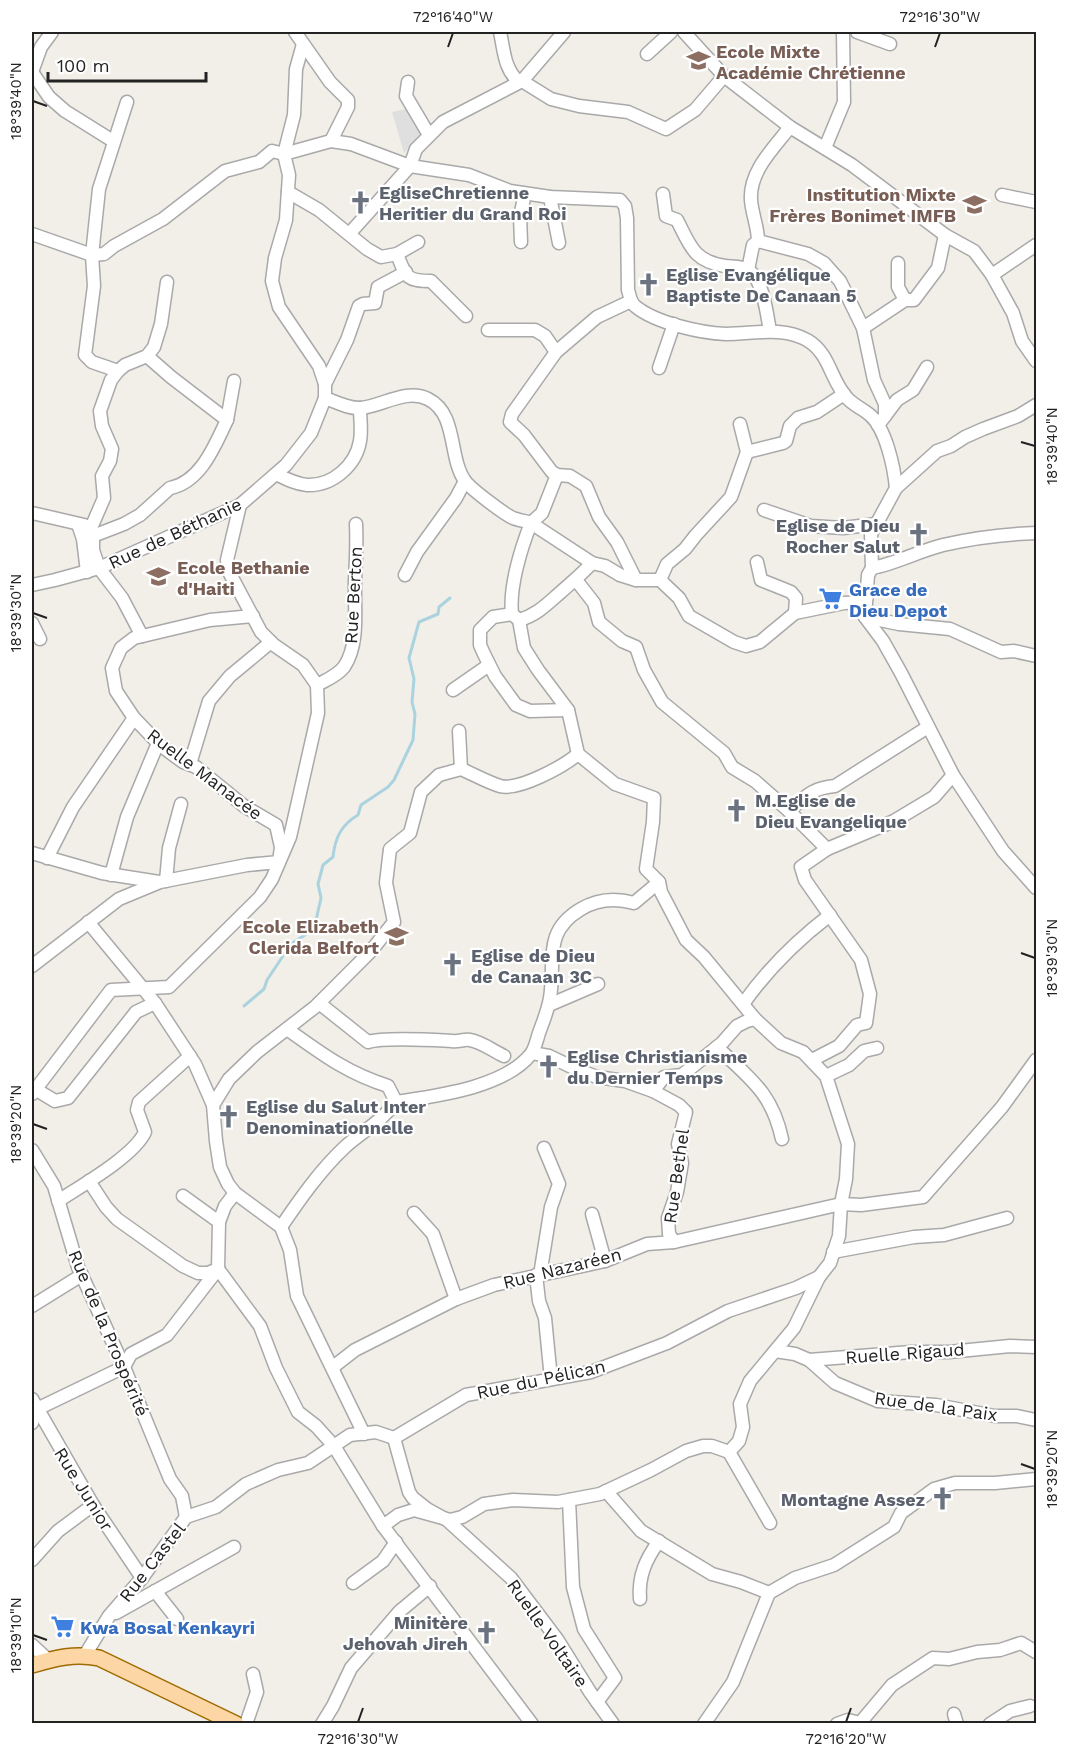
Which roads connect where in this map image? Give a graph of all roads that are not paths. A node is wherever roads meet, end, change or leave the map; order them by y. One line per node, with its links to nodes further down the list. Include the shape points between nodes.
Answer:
1 (52, 32): 12 (street, via 41,47)
2 (295, 32): 9 (street)
3 (500, 32): 15 (street, via 510,75)
4 (564, 32): 15 (street)
5 (671, 32): 11 (street)
6 (684, 32): 13 (street)
7 (843, 32): 21 (street, via 844,102)
8 (857, 32): 10 (street)
9 (303, 44): 20 (street, via 348,100); 22 (street, Rue de Béthanie, via 296,65 294,115)
10 (890, 44)
11 (647, 54)
12 (32, 72): 19 (street, via 49,97 65,111)
13 (724, 76): 15 (street, via 695,110 666,129 628,112 551,99); 17 (street)
14 (408, 82): 18 (street, via 406,96)
15 (520, 82): 18 (street, via 443,122)
16 (127, 102): 19 (street)
17 (790, 127): 21 (street); 35 (street, via 755,174 751,201)
18 (429, 135): 23 (street, via 416,149)
19 (113, 141): 39 (street, via 99,189)
20 (331, 141): 22 (street); 23 (street, via 351,144)
21 (825, 148): 32 (street)
22 (284, 154): 24 (street, Rue de Béthanie); 39 (street, via 272,151 259,162 225,171 163,219 104,254)
23 (410, 166): 25 (street, via 469,175); 30 (street)
24 (288, 192): 30 (street); 59 (street, Rue de Béthanie, via 272,281 279,307 319,366)
25 (525, 194): 28 (street); 34 (street, via 520,216)
26 (663, 194): 41 (street, via 666,216 677,220 694,252 713,264)
27 (1002, 195): 29 (street)
28 (550, 197): 36 (street); 46 (street, via 620,200 627,218)
29 (1036, 202)
30 (350, 233): 38 (street, via 381,257)
31 (32, 234): 39 (street)
32 (945, 235): 43 (street, via 974,251); 45 (street, via 938,268 914,300)
33 (418, 242): 38 (street)
34 (521, 242)
35 (758, 242): 41 (street, via 753,243); 49 (street, via 808,254 824,263 840,281)
36 (559, 243)
37 (1036, 245): 43 (street)
38 (397, 254): 42 (street)
39 (92, 255): 57 (street, via 94,286 85,355 92,362)
40 (898, 263): 45 (street, via 898,287)
41 (748, 270): 51 (street, via 757,279)
42 (405, 272): 47 (street, via 415,282 431,281); 59 (street, via 378,287 374,304 359,306)
43 (992, 275): 54 (street, via 1013,313 1022,341)
44 (167, 282): 53 (street, via 158,337)
45 (905, 300): 49 (street)
46 (631, 301): 48 (street, via 646,313); 52 (street, via 597,317)
47 (466, 316)
48 (674, 324): 51 (street, via 724,334); 56 (street)
49 (863, 328): 65 (street, via 874,380 885,404)
50 (488, 330): 52 (street, via 535,330 545,336)
51 (770, 331): 60 (street, via 792,333 818,348)
52 (556, 352): 69 (street, via 510,422)
53 (147, 356): 57 (street); 64 (street)
54 (1036, 362)
55 (927, 367): 65 (street, via 913,390 897,400)
56 (659, 368)
57 (118, 371): 79 (street, via 100,411 112,449 102,476 104,498)
58 (234, 381): 64 (street)
59 (325, 384): 61 (street, Rue de Béthanie)
60 (844, 394): 65 (street); 67 (street, via 818,412 798,418 783,443)
61 (325, 398): 63 (street); 68 (street, Rue de Béthanie, via 311,433)
62 (1036, 405): 71 (street, via 937,451)
63 (360, 408): 68 (street, via 360,441 348,469 309,485); 70 (street, via 417,395 436,404 447,422)
64 (227, 420): 79 (street, via 190,479 170,488 124,524)
65 (881, 420): 71 (street)
66 (741, 424): 67 (street)
67 (747, 452): 88 (street, via 731,497 667,564)
68 (276, 474): 72 (street, Rue de Béthanie)
69 (557, 475): 75 (street, via 542,513); 87 (street, via 586,486 599,517)
70 (465, 481): 75 (street, via 511,517); 85 (street)
71 (896, 488): 78 (street)
72 (240, 505): 84 (street, Rue de Béthanie); 92 (street, via 228,570)
73 (764, 510): 78 (street, via 811,526)
74 (32, 513): 76 (street)
75 (531, 523): 82 (street); 93 (street, via 521,549 510,603)
76 (78, 524): 79 (street); 84 (street)
77 (356, 524): 101 (street, Rue Berton, via 358,550 351,650 342,669)
78 (876, 524): 83 (street, via 872,534)
79 (92, 532): 84 (street)
80 (1036, 533): 83 (street, via 958,542)
81 (757, 562): 91 (street, via 761,580 791,592 796,598)
82 (592, 563): 86 (street); 87 (street)
83 (872, 568): 90 (street)
84 (93, 570): 89 (street, Rue de Béthanie); 96 (street, via 122,598)
85 (405, 575)
86 (576, 580): 93 (street, via 533,616); 113 (street, via 594,603 599,622 636,647 662,702 724,753 732,767)
87 (636, 580): 88 (street)
88 (660, 580): 91 (street, via 679,598 689,616 746,646 759,642)
89 (32, 585)
90 (867, 596): 91 (street, via 865,602); 94 (street)
91 (795, 613)
92 (253, 616): 96 (street, Ruelle Manacée, via 210,620); 98 (street)
93 (515, 617): 100 (street, via 493,617 480,630 480,645); 103 (street, via 524,648)
94 (865, 617): 99 (street, via 950,629 1002,652); 105 (street, via 883,641)
95 (32, 623): 97 (street)
96 (141, 636): 104 (street, Ruelle Manacée, via 121,648 112,668 116,691)
97 (40, 639)
98 (271, 642): 101 (street, via 303,665); 109 (street, via 230,676 210,700)
99 (1036, 656)
100 (489, 665): 102 (street); 103 (street, via 516,705 530,711)
101 (316, 685): 117 (street, via 318,713 290,837)
102 (453, 690)
103 (568, 710): 108 (street)
104 (134, 718): 107 (street, Ruelle Manacée); 116 (street, via 73,807)
105 (928, 727): 111 (street); 113 (street, via 835,786 809,793)
106 (459, 731): 110 (street)
107 (158, 743): 109 (street, Ruelle Manacée); 118 (street, via 127,817)
108 (578, 754): 110 (street, via 565,766 502,787); 120 (street, via 615,784 654,798 646,869)
109 (190, 764): 117 (street, Ruelle Manacée, via 244,806 276,825 281,847)
110 (461, 769): 129 (street, via 438,775 421,792 410,833 390,849 386,883 394,922 371,951)
111 (952, 775): 114 (street, via 934,797 894,821); 121 (street, via 1003,850)
112 (181, 804): 119 (street)
113 (789, 811): 114 (street)
114 (827, 849): 123 (street, via 801,867 805,880)
115 (32, 853): 116 (street)
116 (46, 858): 118 (street)
117 (279, 862): 119 (street); 127 (street, via 260,897 169,987)
118 (112, 875): 119 (street); 122 (street)
119 (163, 881): 122 (street)
120 (659, 882): 130 (street, via 686,940); 131 (street, via 634,903 618,899 599,901 567,918 553,946)
121 (1036, 888)
122 (119, 898): 124 (street)
123 (830, 915): 130 (street, via 785,954); 139 (street, via 861,960 870,994 866,1023 856,1025 839,1046)
124 (88, 922): 125 (street); 127 (street)
125 (32, 964)
126 (598, 984): 131 (street)
127 (142, 988): 128 (street); 143 (street, via 111,990)
128 (154, 1003): 137 (street); 143 (street, via 136,1011 68,1098 55,1101)
129 (318, 1003): 133 (street); 138 (street, via 368,1042 473,1040)
130 (743, 1004): 132 (street)
131 (549, 1005): 136 (street)
132 (756, 1019): 134 (street, via 737,1026); 139 (street, via 781,1043)
133 (287, 1029): 144 (street, via 338,1065 388,1086); 145 (street, via 229,1079)
134 (717, 1047): 142 (street, via 682,1075 664,1077); 146 (street, via 763,1092 778,1121)
135 (877, 1048): 141 (street, via 864,1051 849,1065)
136 (532, 1053): 142 (street, via 549,1056 587,1074 625,1080); 144 (street, via 516,1068 491,1080 454,1093)
137 (190, 1056): 145 (street); 149 (street, via 139,1102 137,1110 144,1135 120,1159)
138 (504, 1056)
139 (812, 1060): 141 (street)
140 (1036, 1060): 153 (street, Rue Nazaréen, via 1002,1107 923,1197)
141 (826, 1076): 153 (street, via 848,1144)
142 (653, 1091): 159 (street, Rue Bethel, via 686,1112 678,1144 682,1163 668,1218)
143 (33, 1092)
144 (396, 1102): 158 (street, via 346,1147)
145 (213, 1105): 150 (street, via 220,1167)
146 (782, 1139)
147 (544, 1148): 164 (street, via 559,1184)
148 (32, 1150): 152 (street, Rue de la Prospérité, via 54,1186)
149 (89, 1180): 152 (street); 162 (street, via 117,1219 183,1266 198,1273)
150 (235, 1193): 157 (street); 158 (street)
151 (183, 1196): 157 (street)
152 (58, 1201): 163 (street, Rue de la Prospérité)
153 (841, 1204): 159 (street, Rue Nazaréen); 160 (street, via 839,1236)
154 (414, 1213): 166 (street, via 433,1234)
155 (592, 1214): 161 (street)
156 (1007, 1218): 160 (street, via 944,1235)
157 (219, 1222): 162 (street)
158 (281, 1227): 172 (street, via 290,1250 297,1296)
159 (674, 1242): 161 (street, Rue Nazaréen, via 647,1244)
160 (833, 1252): 165 (street)
161 (605, 1261): 164 (street, Rue Nazaréen)
162 (218, 1269): 171 (street, via 167,1335 131,1354); 179 (street, via 260,1326 298,1412)
163 (82, 1275): 167 (street); 171 (street, Rue de la Prospérité)
164 (538, 1275): 166 (street, Rue Nazaréen); 173 (street)
165 (819, 1278): 169 (street, via 794,1328); 173 (street, Rue du Pélican, via 728,1311 667,1343 591,1372)
166 (456, 1299): 172 (street, Rue Nazaréen, via 355,1350)
167 (32, 1306)
168 (1036, 1347): 170 (street, Ruelle Rigaud)
169 (775, 1351): 170 (street, Ruelle Rigaud); 180 (street, via 750,1381 740,1404 743,1427 739,1441)
170 (809, 1360): 175 (street, Rue de la Paix, via 835,1383 878,1401)
171 (124, 1367): 174 (street); 185 (street, Rue de la Prospérité, via 170,1479 183,1496)
172 (333, 1367): 177 (street)
173 (550, 1379): 178 (street, Rue du Pélican, via 466,1395)
174 (34, 1404): 176 (street); 184 (street, Rue Junior)
175 (1036, 1420)
176 (32, 1423)
177 (364, 1434): 178 (street, via 376,1432); 179 (street, via 350,1435)
178 (394, 1438): 186 (street, Ruelle Voltaire, via 409,1492)
179 (334, 1446): 185 (street, Rue Castel, via 308,1463 246,1484 216,1507); 188 (street)
180 (729, 1452): 182 (street, via 712,1446 686,1451); 187 (street)
181 (1036, 1479): 197 (street, via 955,1483 934,1490 901,1513 894,1527 834,1565 795,1578)
182 (606, 1491): 183 (street); 189 (street, via 641,1531)
183 (569, 1500): 186 (street, via 484,1504 462,1517); 207 (street, via 573,1587 581,1619 615,1678)
184 (93, 1505): 192 (street, via 58,1531); 193 (street, Rue Junior)
185 (186, 1517): 193 (street, Rue Castel)
186 (447, 1520): 188 (street, via 414,1510); 207 (street, Ruelle Voltaire, via 511,1578 557,1639)
187 (770, 1522)
188 (383, 1526): 190 (street)
189 (659, 1541): 197 (street, via 712,1574); 198 (street, via 646,1560)
190 (396, 1542): 194 (street, via 383,1561); 195 (street)
191 (234, 1547): 196 (street)
192 (32, 1560)
193 (142, 1578): 199 (street, Rue Castel)
194 (353, 1583)
195 (430, 1586): 211 (street, via 400,1611 351,1668); 212 (street)
196 (155, 1591): 199 (street); 200 (street)
197 (769, 1593): 214 (street, via 733,1682)
198 (640, 1599)
199 (109, 1616): 203 (street, Rue Castel)
200 (177, 1619)
201 (32, 1645): 204 (street)
202 (1036, 1652): 215 (street, via 1021,1643 949,1659 933,1658 892,1685 860,1723 848,1720)
203 (85, 1655): 204 (main road); 209 (main road, via 99,1658)
204 (48, 1660): 205 (main road)
205 (32, 1665)
206 (253, 1674): 210 (street, via 257,1692)
207 (597, 1702): 213 (street, Ruelle Voltaire)
208 (1030, 1706): 216 (street, via 1010,1711)
209 (236, 1724)
210 (246, 1724)
211 (322, 1724)
212 (532, 1724)
213 (613, 1724)
214 (704, 1724)
215 (837, 1724)
216 (990, 1724)

